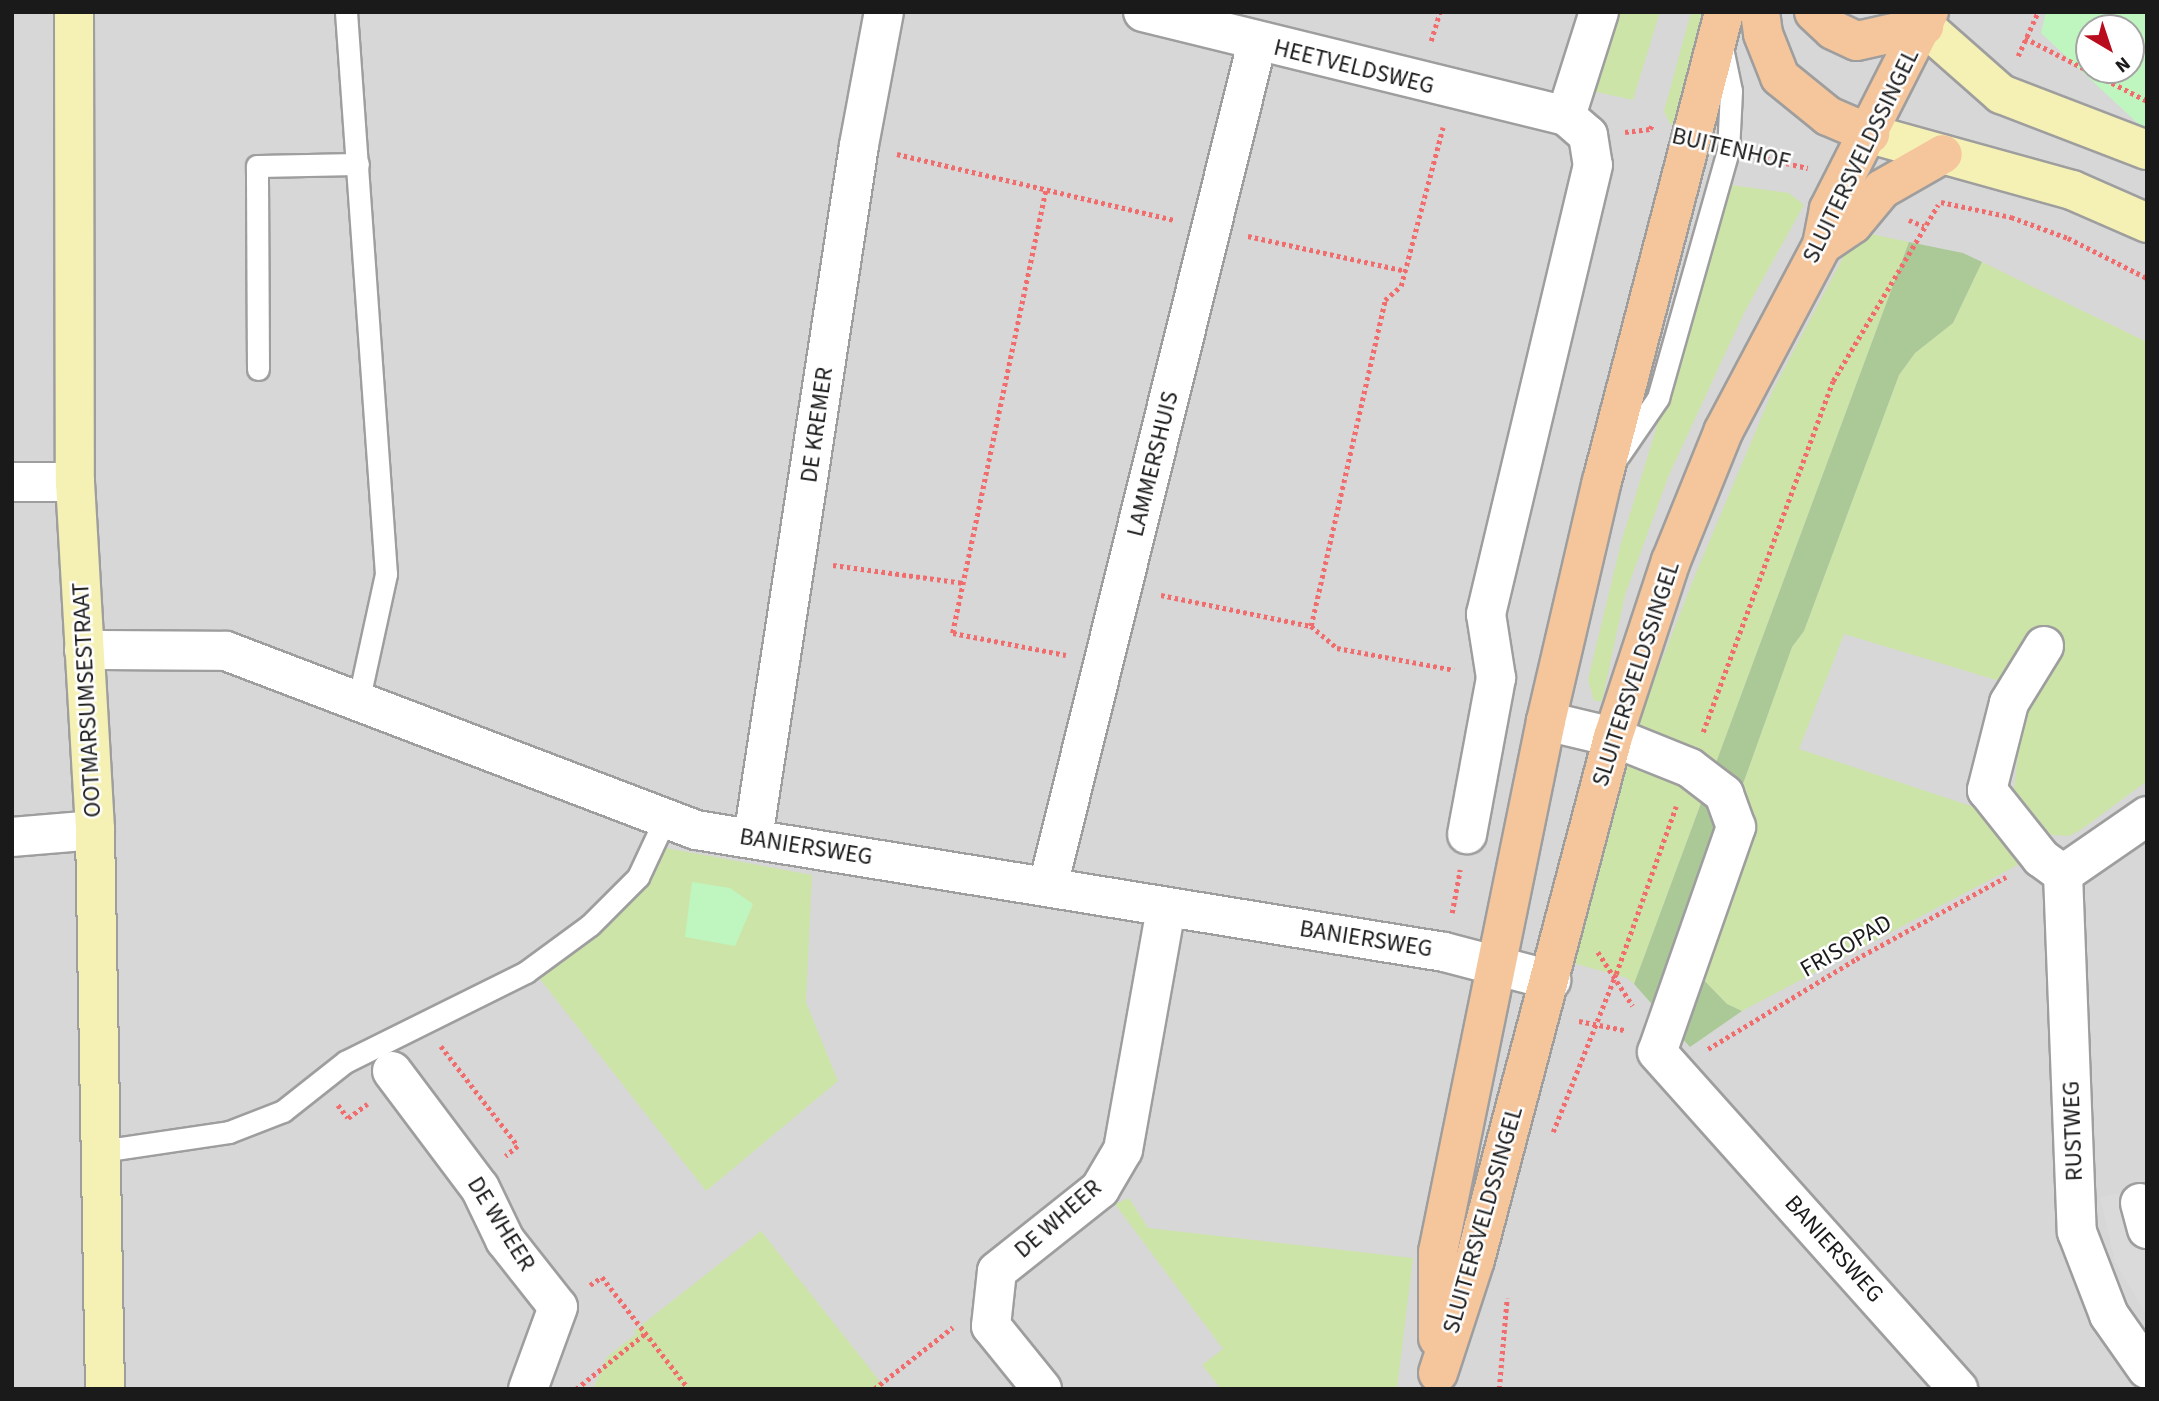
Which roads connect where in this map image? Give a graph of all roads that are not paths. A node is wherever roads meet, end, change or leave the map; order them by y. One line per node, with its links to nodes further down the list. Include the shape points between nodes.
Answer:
1 (74, 12): 21 (street, OOTMARSUMSESTRAAT)
2 (346, 12): 15 (lane)
3 (884, 12): 32 (street, DE KREMER, via 859,145)
4 (1143, 12): 10 (street, HEETVELDSWEG)
5 (1599, 12): 11 (street)
6 (1760, 12): 12 (main road, via 1763,34 1780,78 1828,116)
7 (1814, 12): 8 (main road, via 1833,30 1857,41)
8 (1926, 19): 12 (main road, SLUITERSVELDSSINGEL); 13 (street, via 2001,94)
9 (1721, 22): 19 (main road, SLUITERSVELDSSINGEL); 19 (lane, via 1731,91 1728,151 1658,398)
10 (1257, 43): 11 (street, HEETVELDSWEG); 34 (street, LAMMERSHUIS)
11 (1577, 126): 30 (street, via 1593,165 1486,614 1496,678)
12 (1870, 134): 14 (street); 16 (main road, SLUITERSVELDSSINGEL)
13 (2147, 150)
14 (1943, 154): 16 (main road); 17 (street, via 2072,190)
15 (358, 164): 18 (lane, via 257,166); 24 (lane, via 387,574)
16 (1855, 194): 26 (main road, SLUITERSVELDSSINGEL, via 1853,224 1822,245 1723,432 1671,561)
17 (2147, 223)
18 (258, 369)
19 (1602, 481): 25 (main road, SLUITERSVELDSSINGEL)
20 (12, 482): 21 (street)
21 (75, 482): 23 (street, OOTMARSUMSESTRAAT)
22 (2044, 646): 33 (street, via 2009,703 1987,790)
23 (84, 650): 24 (street, BANIERSWEG, via 226,650); 29 (street, OOTMARSUMSESTRAAT)
24 (358, 702): 28 (street, BANIERSWEG)
25 (1546, 721): 26 (street, BANIERSWEG); 36 (main road, SLUITERSVELDSSINGEL)
26 (1613, 737): 37 (main road, SLUITERSVELDSSINGEL); 45 (street, BANIERSWEG, via 1690,768 1724,794 1735,827 1657,1052)
27 (2147, 816): 33 (street)
28 (665, 819): 32 (street, BANIERSWEG, via 695,830); 39 (lane, via 638,877 590,925 526,972 345,1062 283,1111 229,1132)
29 (94, 830): 31 (street); 39 (street, OOTMARSUMSESTRAAT)
30 (1467, 834)
31 (12, 837)
32 (753, 838): 34 (street, BANIERSWEG)
33 (2052, 866): 40 (street, RUSTWEG, via 2077,1232 2109,1315)
34 (1048, 886): 35 (street, BANIERSWEG)
35 (1166, 908): 36 (street, BANIERSWEG); 44 (street, DE WHEER, via 1123,1150 1100,1189 997,1271 991,1326)
36 (1496, 964): 37 (street, BANIERSWEG); 41 (main road, SLUITERSVELDSSINGEL, via 1438,1252)
37 (1551, 980): 41 (main road, SLUITERSVELDSSINGEL)
38 (395, 1075): 43 (street, DE WHEER, via 475,1180 505,1240 558,1307)
39 (101, 1151): 42 (street, OOTMARSUMSESTRAAT)
40 (2147, 1369)
41 (1437, 1381)
42 (105, 1389)
43 (528, 1389)
44 (1042, 1389)
45 (1958, 1389)

